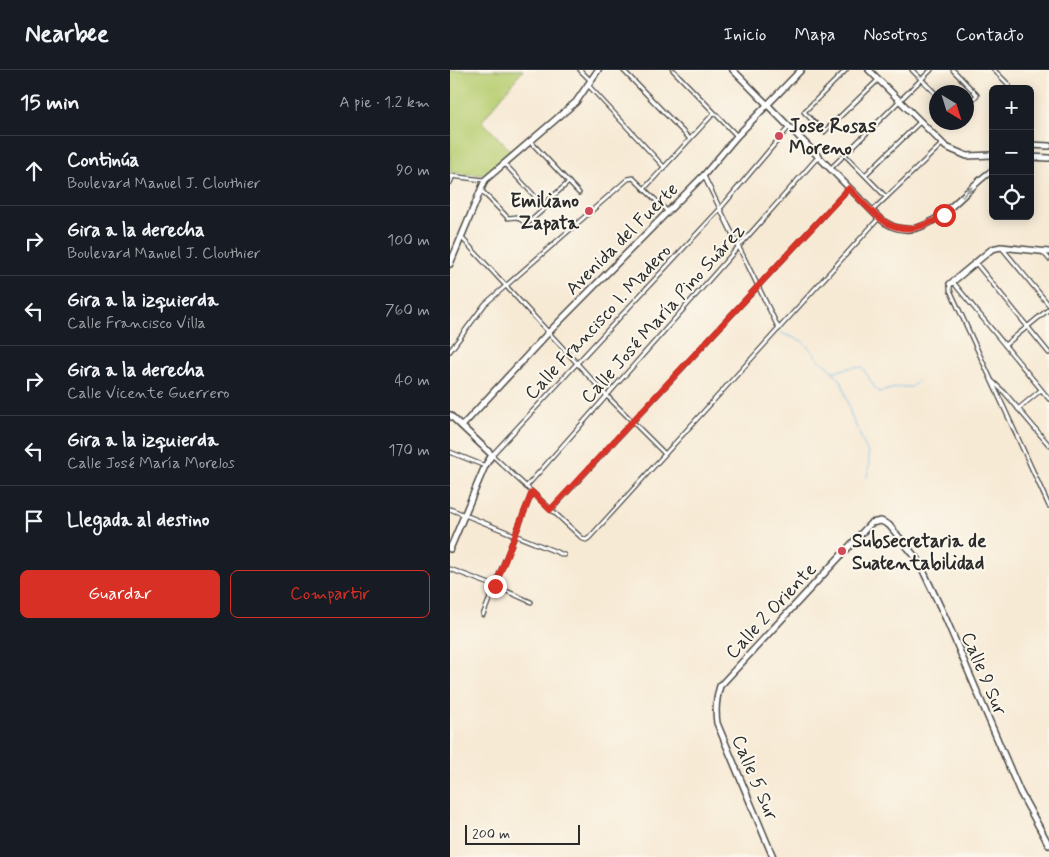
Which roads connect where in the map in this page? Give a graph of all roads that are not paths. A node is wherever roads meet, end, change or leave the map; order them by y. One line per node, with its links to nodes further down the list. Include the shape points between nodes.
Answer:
1 (580, 70): 15 (street)
2 (598, 70): 15 (street)
3 (623, 70): 25 (street)
4 (672, 70): 21 (street)
5 (733, 70): 20 (street)
6 (801, 70): 20 (street, Avenida del Fuerte)
7 (846, 70): 13 (street, via 804,112 824,132)
8 (869, 70): 13 (street)
9 (912, 70): 14 (street)
10 (931, 70): 14 (street)
11 (953, 70): 16 (street)
12 (994, 70): 17 (street)
13 (878, 80): 19 (street)
14 (921, 80): 18 (street); 19 (street)
15 (590, 83): 26 (street, via 576,102); 36 (street)
16 (967, 85)
17 (1009, 85)
18 (929, 88)
19 (899, 101): 22 (street); 30 (street)
20 (766, 104): 23 (street); 24 (street, Avenida del Fuerte)
21 (714, 112): 24 (street); 25 (street)
22 (920, 122): 27 (street); 41 (street)
23 (789, 127): 32 (street); 51 (street, Calle Francisco I. Madero)
24 (737, 136): 39 (street, Avenida del Fuerte)
25 (690, 139): 36 (street)
26 (530, 141): 35 (street); 43 (street)
27 (942, 144): 31 (street, via 968,156); 49 (street)
28 (1034, 145): 29 (street)
29 (1049, 146)
30 (845, 155): 37 (street); 41 (street)
31 (989, 155)
32 (818, 157): 37 (street); 57 (street, Calle José María Pino Suárez)
33 (1034, 158): 34 (street)
34 (1049, 158)
35 (504, 163): 42 (street); 50 (street)
36 (664, 167): 47 (street)
37 (830, 169): 45 (street)
38 (989, 173): 54 (street, one-way to 38, via 890,226 906,229 926,225 944,215)
39 (704, 175): 51 (street); 52 (street, Avenida del Fuerte)
40 (451, 176): 42 (street); 44 (street)
41 (865, 176): 49 (street)
42 (485, 180): 46 (street)
43 (569, 182): 48 (street); 50 (street)
44 (450, 183)
45 (849, 188): 53 (street); 65 (street)
46 (480, 189): 50 (street, via 508,218 517,217 527,224 544,209); 55 (street)
47 (644, 189): 52 (street); 64 (street, via 631,178)
48 (579, 193)
49 (886, 198): 53 (street)
50 (543, 204)
51 (720, 210): 57 (street); 74 (street, Calle Francisco I. Madero)
52 (668, 212): 70 (street, Avenida del Fuerte)
53 (872, 212): 54 (street)
54 (879, 218): 69 (street)
55 (461, 237): 62 (street); 64 (street)
56 (1001, 247): 58 (street); 61 (street, via 992,248); 66 (street)
57 (738, 249): 65 (street); 77 (street, Calle José María Pino Suárez)
58 (1042, 251): 59 (street); 60 (street)
59 (1049, 252)
60 (1049, 259)
61 (975, 262): 63 (street); 68 (street)
62 (450, 264)
63 (951, 283): 71 (street); 75 (street, via 950,290)
64 (507, 286): 70 (street); 72 (street, via 480,309)
65 (757, 288): 69 (street); 81 (street)
66 (1049, 305)
67 (1049, 309): 68 (street)
68 (1028, 327): 71 (street); 73 (street)
69 (779, 329): 85 (street)
70 (549, 332): 74 (street); 82 (street, Avenida del Fuerte)
71 (1005, 346): 76 (street)
72 (450, 350)
73 (1049, 353)
74 (578, 364): 77 (street); 86 (street, Calle Francisco I. Madero)
75 (992, 381): 79 (street); 91 (street)
76 (1041, 390): 78 (street); 79 (street)
77 (607, 396): 81 (street); 88 (street, Calle José María Pino Suárez)
78 (1049, 398)
79 (1018, 409): 83 (street)
80 (450, 416): 82 (street)
81 (633, 422): 85 (street); 94 (street)
82 (462, 426): 86 (street)
83 (1049, 445)
84 (450, 452): 87 (street)
85 (665, 454): 94 (street, via 586,540)
86 (492, 455): 87 (street, Calle Francisco I. Madero); 88 (street)
87 (485, 466): 95 (street, Calle Francisco I. Madero)
88 (526, 487): 89 (street)
89 (532, 492): 94 (street); 97 (street)
90 (1048, 493): 91 (street)
91 (1044, 496): 92 (street)
92 (1049, 506)
93 (450, 509): 95 (street)
94 (550, 510)
95 (464, 514): 97 (street); 98 (street, Calle Francisco I. Madero)
96 (881, 521): 104 (street, Calle 2 Oriente, via 871,524 720,686); 105 (street, Calle 9 Sur, via 889,525 918,560 1020,792)
97 (514, 535): 99 (street); 101 (street)
98 (450, 549)
99 (564, 555)
100 (450, 569): 101 (street)
101 (495, 586): 102 (street); 103 (street)
102 (532, 602)
103 (483, 615)
104 (715, 708): 106 (street, Calle 5 Sur, via 717,723)
105 (1049, 845)
106 (773, 857)

